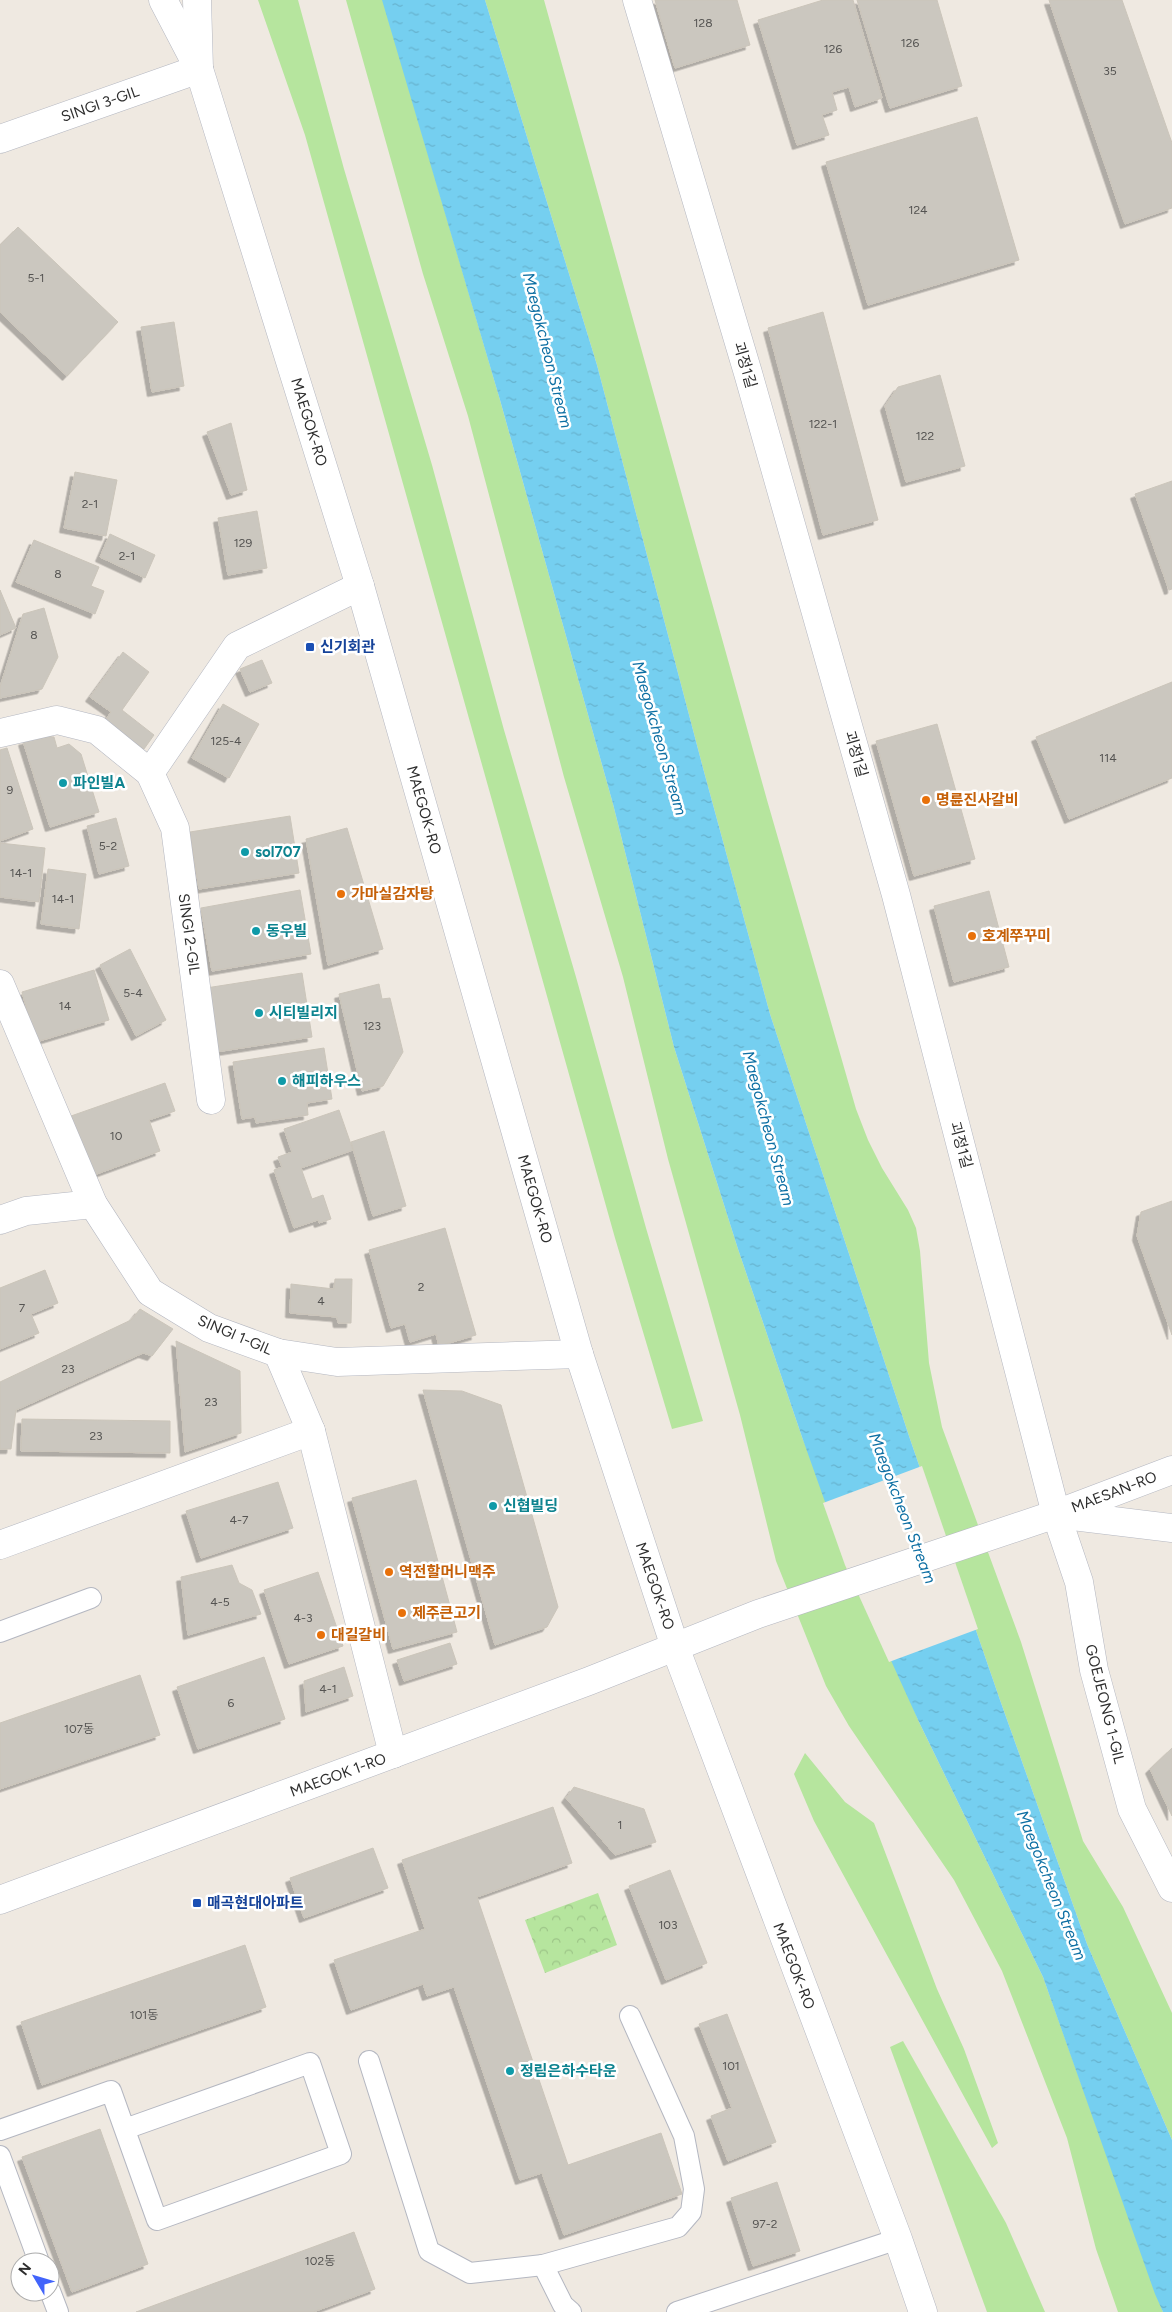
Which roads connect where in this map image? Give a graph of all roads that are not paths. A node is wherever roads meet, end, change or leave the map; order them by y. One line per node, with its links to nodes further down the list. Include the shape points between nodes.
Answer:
1 (163, 0): 4 (street, MAEGOK-RO)
2 (197, 0): 4 (street, MAEGOK-RO)
3 (637, 0): 17 (street, 괴정1길, via 748,373 896,895)
4 (199, 69): 5 (street, SINGI 3-GIL); 6 (street, MAEGOK-RO)
5 (0, 139)
6 (360, 586): 8 (street, via 237,646); 14 (street, MAEGOK-RO)
7 (0, 733): 8 (street, SINGI 2-GIL, via 57,720 97,730)
8 (150, 773): 10 (street, SINGI 2-GIL, via 175,828)
9 (0, 984): 11 (street, SINGI 1-GIL)
10 (211, 1100)
11 (93, 1204): 12 (street, via 26,1210); 13 (street, SINGI 1-GIL, via 150,1292 209,1328)
12 (0, 1220)
13 (278, 1353): 14 (street, SINGI 1-GIL, via 337,1362); 15 (street)
14 (579, 1354): 23 (street, MAEGOK-RO)
15 (311, 1431): 19 (street); 24 (street)
16 (1172, 1470): 17 (street, MAESAN-RO)
17 (1056, 1514): 18 (street); 21 (street, MAESAN-RO); 25 (street, GOEJEONG 1-GIL, via 1079,1582 1094,1670 1132,1809)
18 (1172, 1528)
19 (0, 1545)
20 (91, 1598): 22 (lane)
21 (758, 1614): 23 (street, MAEGOK 1-RO)
22 (0, 1632)
23 (675, 1647): 24 (street, MAEGOK 1-RO); 32 (street, MAEGOK-RO)
24 (393, 1754): 26 (street, MAEGOK 1-RO)
25 (1172, 1888)
26 (0, 1900)
27 (630, 2016): 34 (lane, via 684,2136 694,2188 691,2212 678,2227)
28 (369, 2061): 34 (lane, via 430,2251 470,2273)
29 (125, 2129): 29 (lane, via 157,2220 342,2154 310,2064); 30 (lane, via 111,2091)
30 (0, 2130)
31 (0, 2156): 33 (lane)
32 (898, 2239): 36 (lane); 37 (street, MAEGOK-RO)
33 (35, 2252)
34 (542, 2265): 35 (lane, via 563,2304)
35 (571, 2312)
36 (678, 2312)
37 (923, 2312)

